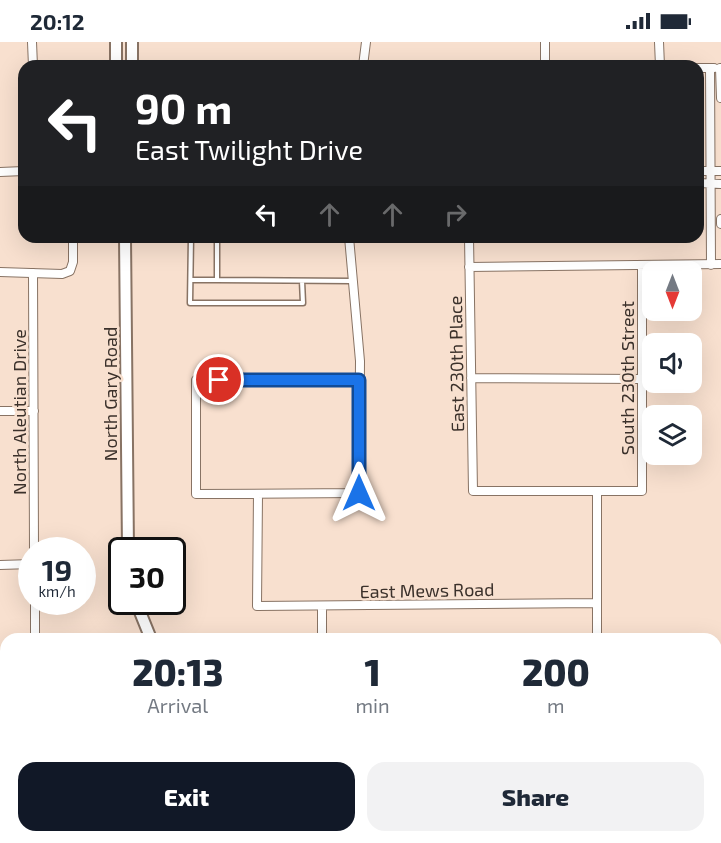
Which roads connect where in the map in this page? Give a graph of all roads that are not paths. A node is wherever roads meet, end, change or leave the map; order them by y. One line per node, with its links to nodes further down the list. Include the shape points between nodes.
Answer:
1 (32, 42): 7 (street)
2 (116, 42): 8 (main road)
3 (132, 42): 9 (main road)
4 (366, 42): 10 (street)
5 (545, 42): 11 (street)
6 (659, 42): 12 (street)
7 (33, 60)
8 (116, 60)
9 (132, 60)
10 (364, 60)
11 (545, 60)
12 (660, 60)
13 (704, 68): 14 (street)
14 (710, 68): 15 (street); 19 (street)
15 (721, 68): 16 (street)
16 (721, 98)
17 (18, 171): 21 (street)
18 (704, 171): 19 (street)
19 (712, 171): 20 (street); 23 (street)
20 (721, 171)
21 (0, 172)
22 (704, 183): 23 (street)
23 (711, 183): 24 (street); 36 (street)
24 (721, 184)
25 (721, 219): 26 (street)
26 (721, 224)
27 (73, 243): 39 (street, via 70,271)
28 (125, 243): 53 (main road, North Gary Road)
29 (191, 243): 40 (lane)
30 (217, 243): 41 (lane)
31 (349, 243): 43 (street)
32 (469, 243): 37 (street, East 230th Place)
33 (721, 264): 36 (street)
34 (642, 265): 37 (street)
35 (702, 265): 36 (street)
36 (711, 265)
37 (469, 267): 44 (street, East 230th Place)
38 (0, 272): 39 (street)
39 (33, 273): 49 (street, North Aleutian Drive)
40 (191, 280): 41 (lane); 42 (lane, via 190,303 303,303)
41 (217, 280): 42 (lane)
42 (302, 281): 43 (lane)
43 (352, 281): 46 (street)
44 (471, 378): 45 (street); 50 (street, East 230th Place, via 473,491)
45 (642, 379)
46 (359, 380): 51 (street, via 359,493); 51 (street, via 196,380 196,494)
47 (642, 393): 50 (street, South 230th Street, via 642,490)
48 (0, 411): 49 (street)
49 (34, 411): 52 (street, North Aleutian Drive)
50 (597, 490): 56 (street)
51 (258, 494): 57 (street, East Mews Road, via 258,606)
52 (34, 537)
53 (128, 537)
54 (18, 564): 55 (street)
55 (0, 565)
56 (596, 603): 57 (street, East Mews Road); 63 (street)
57 (322, 606): 62 (street)
58 (35, 615): 60 (street)
59 (141, 615): 61 (main road)
60 (35, 633)
61 (149, 633)
62 (322, 633)
63 (597, 633)

